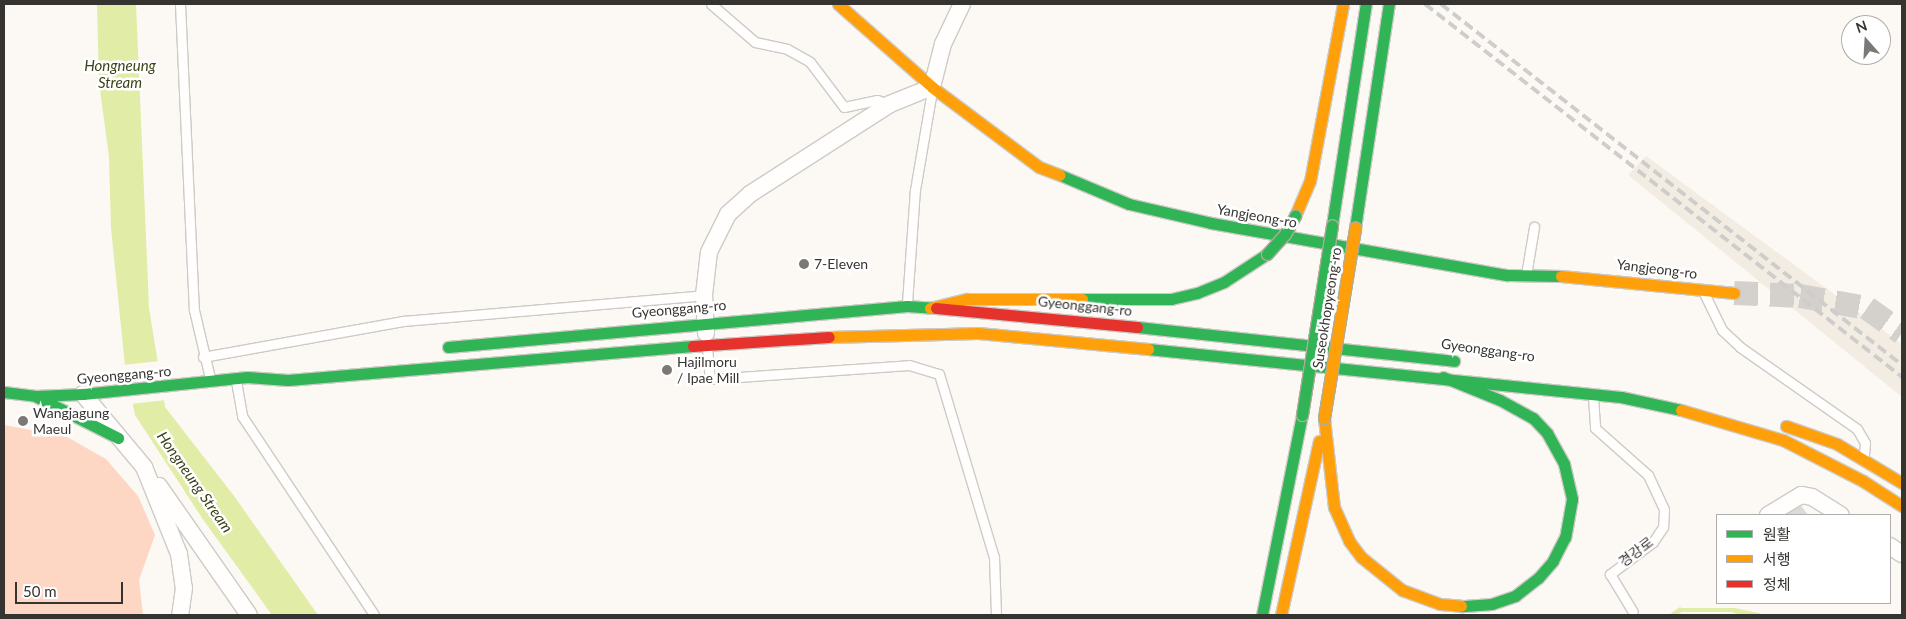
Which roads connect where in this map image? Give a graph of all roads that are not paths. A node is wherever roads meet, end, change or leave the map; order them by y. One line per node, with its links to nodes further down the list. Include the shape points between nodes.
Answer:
1 (180, 4): 20 (lane, via 194,310)
2 (710, 4): 9 (lane, via 755,42 787,49 810,62 844,107 877,100)
3 (838, 4): 8 (main road, Yangjeong-ro)
4 (962, 4): 8 (street, via 943,44)
5 (1343, 4): 16 (main road, bridge, via 1310,181 1285,234 1267,254 1224,282 1171,299 967,299)
6 (1389, 4): 30 (main road, Suseokhopyeong-ro, bridge)
7 (1366, 7): 46 (main road, Suseokhopyeong-ro, bridge, via 1302,415)
8 (932, 88): 9 (street); 11 (main road, Yangjeong-ro, via 1039,167 1129,204 1211,223 1507,276); 15 (lane, via 915,190)
9 (890, 104): 14 (street, via 750,194 728,214 709,252)
10 (1534, 228): 11 (lane)
11 (1526, 276): 12 (main road, Yangjeong-ro, via 1600,278)
12 (1702, 290): 13 (main road, Yangjeong-ro); 33 (lane, via 1722,330 1740,347 1857,429 1865,443)
13 (1734, 293)
14 (704, 295): 17 (street); 20 (lane, via 403,321)
15 (906, 306): 16 (main road, Gyeonggang-ro); 17 (main road, Gyeonggang-ro)
16 (930, 308): 21 (main road, Gyeonggang-ro)
17 (704, 322): 18 (street); 19 (main road, Gyeonggang-ro)
18 (707, 345): 23 (main road, Gyeonggang-ro, via 288,380); 24 (main road, Gyeonggang-ro, via 918,332 978,334); 45 (lane, via 710,379 909,365 939,374 994,557)
19 (433, 349)
20 (203, 357): 25 (lane)
21 (1471, 363)
22 (276, 366): 23 (main road, Gyeonggang-ro)
23 (242, 377): 25 (main road, Gyeonggang-ro); 44 (lane, via 242,416)
24 (1443, 377): 28 (main road, Gyeonggang-ro); 30 (main road, via 1500,400 1533,418 1547,434 1564,464 1572,499 1564,537 1553,561 1515,596 1466,607 1440,604 1402,590 1361,557 1349,541 1334,507)
25 (205, 382): 27 (main road, Gyeonggang-ro)
26 (4, 392): 29 (main road, Gyeonggang-ro)
27 (83, 394): 29 (main road, Gyeonggang-ro); 32 (street)
28 (1593, 394): 36 (main road, Gyeonggang-ro, via 1715,418 1782,440 1863,480); 41 (lane, 경강로, via 1595,428 1648,476 1664,510 1663,527 1653,542 1610,574)
29 (36, 396): 32 (main road)
30 (1324, 418): 47 (main road, Suseokhopyeong-ro)
31 (1778, 423): 33 (main road, via 1837,444)
32 (118, 438): 34 (street)
33 (1864, 460): 35 (main road)
34 (144, 467): 42 (street, via 179,554 184,588); 43 (street)
35 (1902, 483)
36 (1902, 506)
37 (1770, 514): 38 (street, via 1801,495 1812,497)
38 (1840, 514)
39 (1891, 547): 40 (street)
40 (1902, 554)
41 (1633, 612)
42 (180, 615)
43 (248, 615)
44 (374, 615)
45 (996, 615)
46 (1262, 615)
47 (1281, 615)

